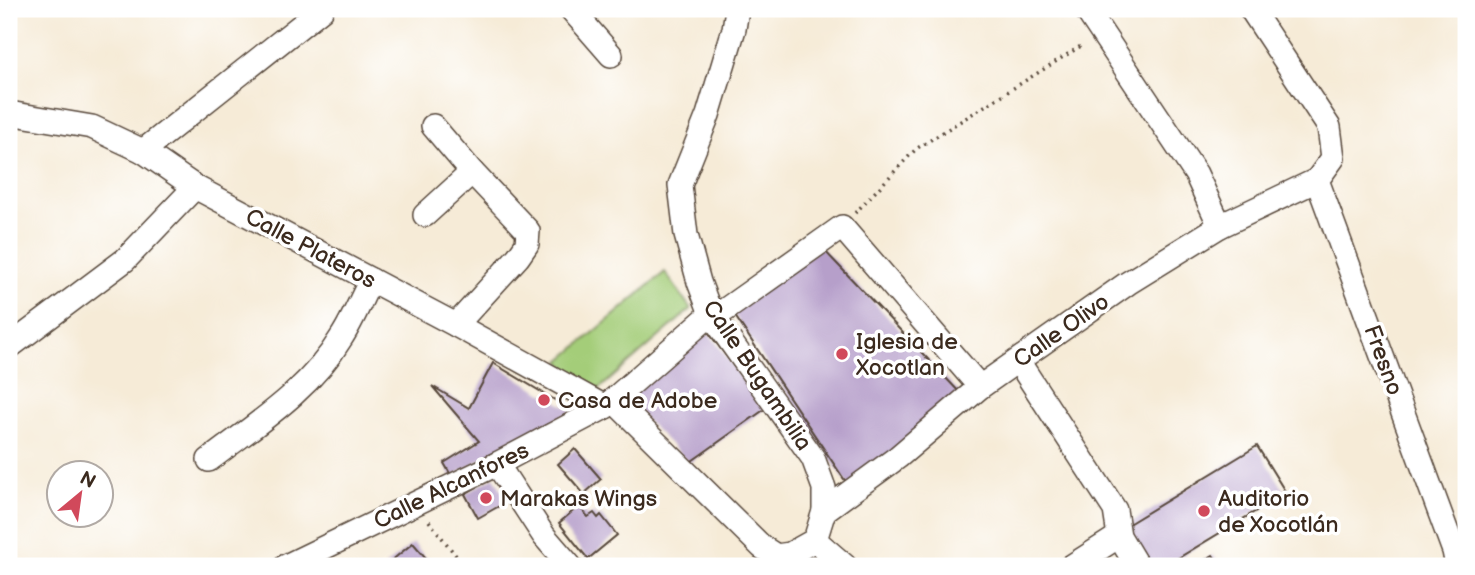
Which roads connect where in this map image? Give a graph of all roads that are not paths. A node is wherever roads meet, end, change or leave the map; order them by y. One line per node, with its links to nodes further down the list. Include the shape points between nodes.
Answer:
1 (322, 9): 9 (street)
2 (571, 9): 6 (street)
3 (737, 9): 16 (street, Calle Bugambilia, via 708,115 680,185 686,235)
4 (1086, 9): 14 (street, via 1196,174)
5 (1251, 9): 11 (street, via 1329,127 1333,158)
6 (611, 55)
7 (9, 113): 9 (street, Calle Plateros, via 92,127)
8 (433, 126): 10 (street)
9 (143, 151): 12 (street, Calle Plateros)
10 (471, 172): 13 (street); 17 (street, via 528,231 527,244)
11 (1317, 180): 14 (street, Calle Olivo); 32 (street, Fresno)
12 (195, 187): 15 (street, Calle Plateros); 18 (street, via 125,260)
13 (425, 215)
14 (1220, 226): 19 (street, Calle Olivo, via 1128,283)
15 (371, 280): 17 (street, Calle Plateros); 22 (street, via 320,368 295,394)
16 (711, 314): 20 (street, Calle Alcanfores, via 725,310 842,227); 21 (street, Calle Alcanfores); 24 (street, Calle Bugambilia, via 813,458 824,488)
17 (456, 325): 21 (street, Calle Plateros)
18 (9, 347)
19 (1018, 361): 20 (street, Calle Olivo); 25 (street, via 1115,510)
20 (981, 387): 24 (street, Calle Olivo)
21 (609, 404): 23 (street, Calle Alcanfores); 26 (street, Calle Plateros, via 762,547 776,556)
22 (209, 460)
23 (497, 464): 27 (street, Calle Alcanfores); 28 (street, via 544,536)
24 (824, 511): 26 (street, Calle Bugambilia)
25 (1119, 536): 30 (street); 31 (street)
26 (815, 540): 29 (street)
27 (286, 566)
28 (570, 566)
29 (845, 566)
30 (1072, 566)
31 (1137, 566)
32 (1457, 566)

